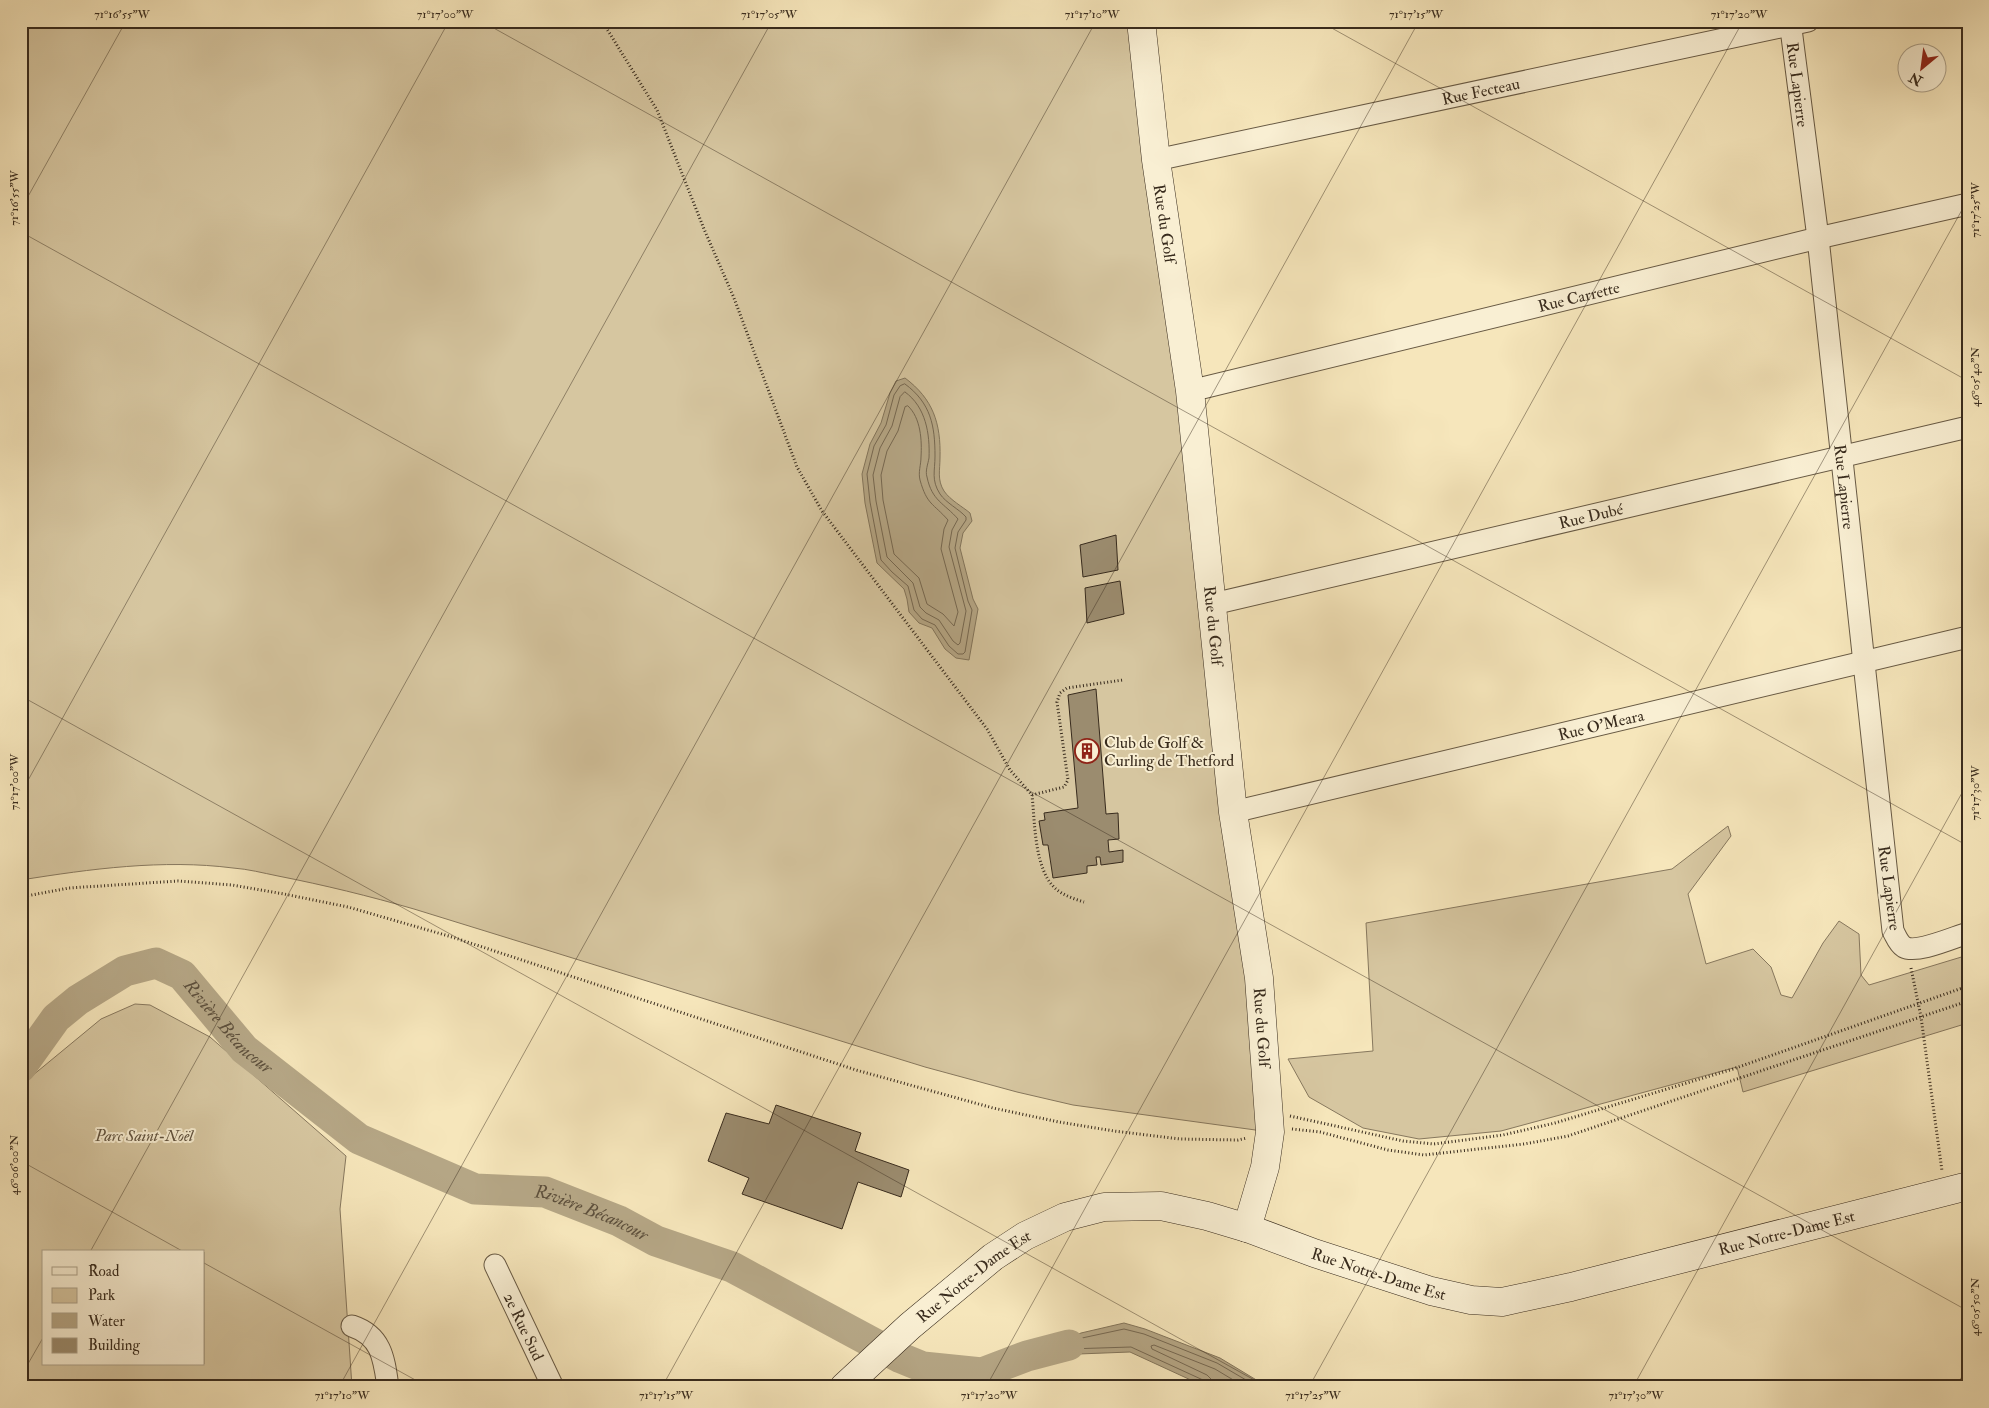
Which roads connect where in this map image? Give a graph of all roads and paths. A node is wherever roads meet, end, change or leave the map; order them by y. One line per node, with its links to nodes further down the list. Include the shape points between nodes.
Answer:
1 (602, 21): 14 (path, via 656,110 734,298 797,467 822,511 987,729 1010,770)
2 (1141, 21): 4 (street, Rue du Golf)
3 (1796, 23): 4 (street, Rue Fecteau); 6 (street, Rue Lapierre)
4 (1156, 160): 7 (street, Rue du Golf)
5 (1968, 204): 6 (street, Rue Carrette)
6 (1818, 238): 7 (street, Rue Carrette); 9 (street, Rue Lapierre)
7 (1190, 391): 10 (street, Rue du Golf)
8 (1968, 428): 9 (street, Rue Dubé)
9 (1842, 457): 10 (street, Rue Dubé); 12 (street, Rue Lapierre)
10 (1213, 604): 15 (street, Rue du Golf)
11 (1968, 637): 12 (street, Rue O'Meara)
12 (1863, 662): 15 (street, Rue O'Meara); 19 (street, Rue Lapierre, via 1893,931)
13 (1122, 680): 14 (path, via 1067,688 1060,693 1056,702 1068,780 1064,787)
14 (1032, 795): 17 (path, via 1039,859 1046,877 1055,888)
15 (1233, 812): 24 (street, Rue du Golf, via 1259,978)
16 (21, 896): 24 (path, via 69,888 178,881 232,885 284,894 348,907 452,937 856,1070 993,1108 1059,1122 1180,1139 1238,1140)
17 (1084, 902)
18 (1968, 932): 19 (street, via 1915,950)
19 (1905, 948): 22 (path)
20 (1968, 986): 22 (path)
21 (1968, 1001): 23 (path)
22 (1919, 1003): 23 (path); 24 (path, via 1733,1069 1555,1123 1503,1135 1434,1144)
23 (1921, 1017): 24 (path, via 1568,1136 1524,1144 1424,1155 1388,1150); 25 (path)
24 (1270, 1122): 26 (street, Rue du Golf, via 1265,1168)
25 (1956, 1189): 26 (street, Rue Notre-Dame Est, via 1502,1302 1471,1300 1431,1291)
26 (1247, 1228): 29 (street, Rue Notre-Dame Est, via 1161,1206 1104,1207 1065,1217 1025,1236 993,1257)
27 (495, 1265): 31 (street, 2e Rue Sud)
28 (352, 1326): 30 (street, via 362,1329 376,1341 384,1359)
29 (854, 1378)
30 (388, 1387)
31 (553, 1387)

